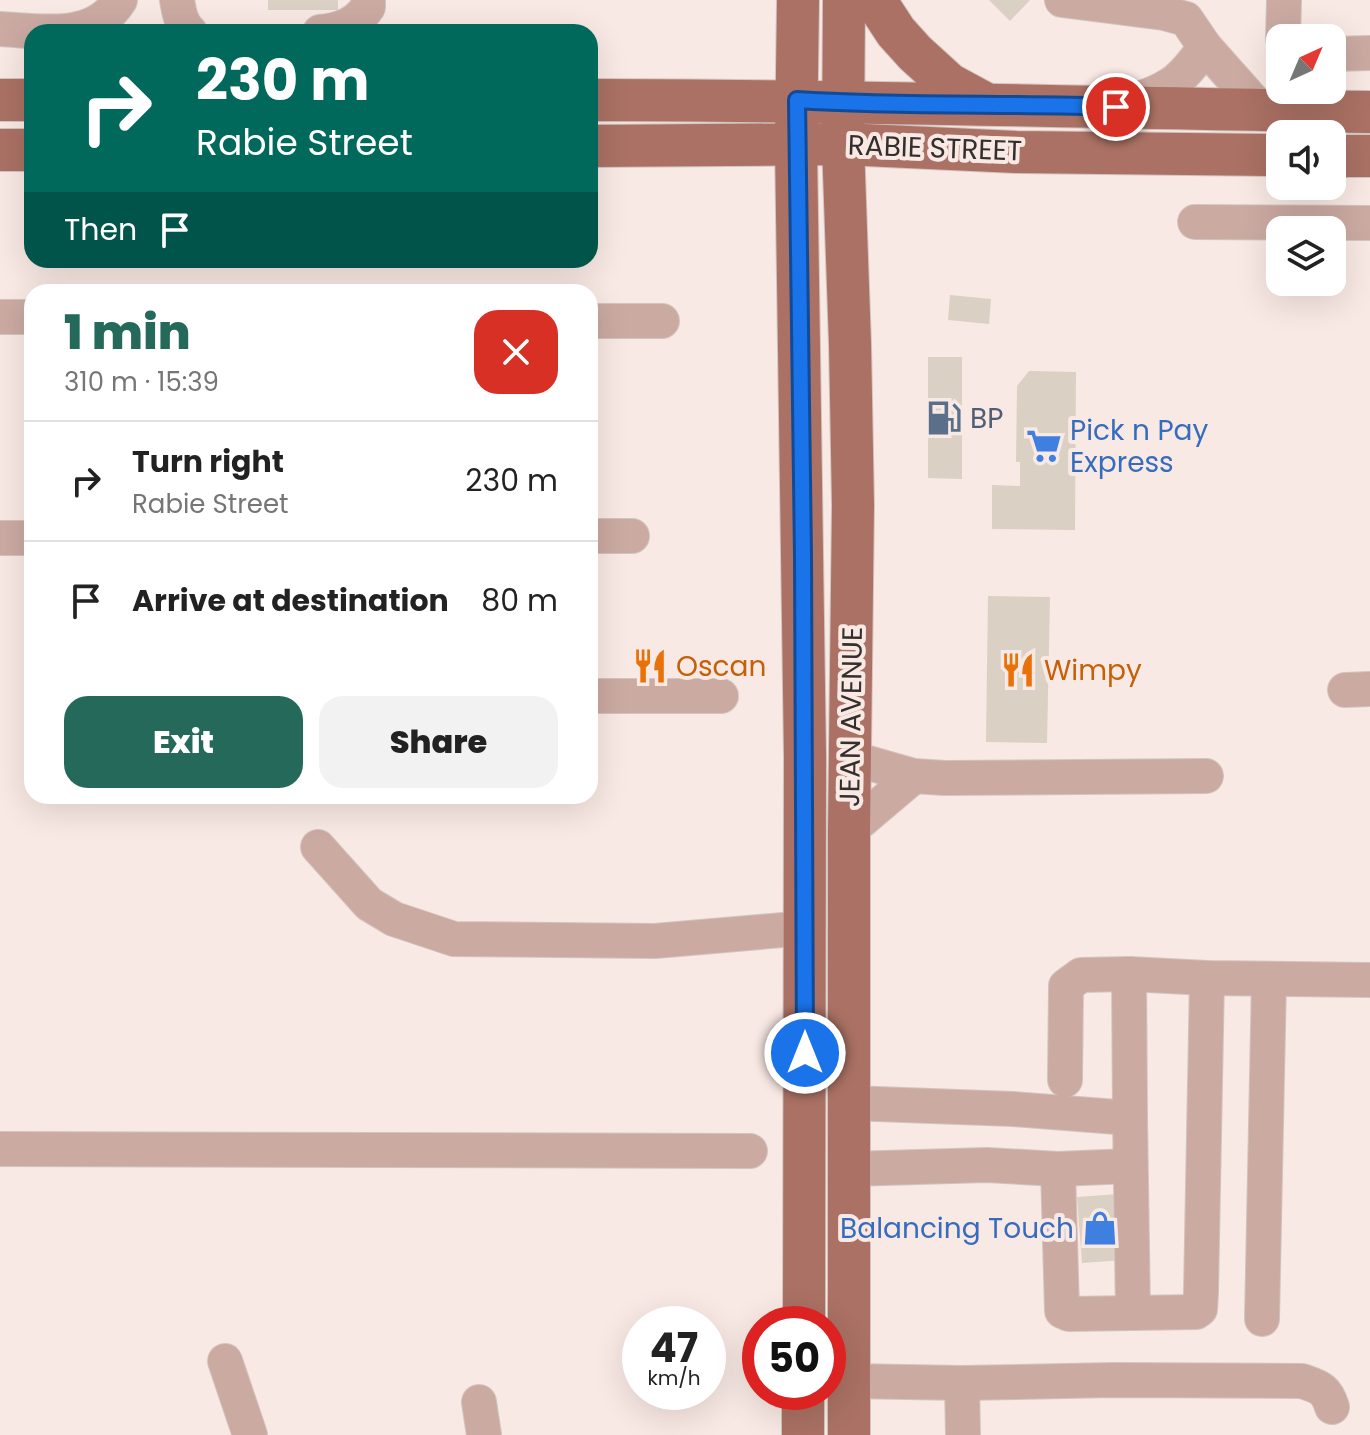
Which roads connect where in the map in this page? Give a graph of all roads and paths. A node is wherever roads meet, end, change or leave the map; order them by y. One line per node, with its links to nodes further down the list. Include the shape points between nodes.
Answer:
1 (120, 0): 10 (street)
2 (177, 0): 11 (street)
3 (368, 0): 12 (street, via 362,16)
4 (798, 0): 21 (main road, JEAN AVENUE)
5 (844, 0): 26 (main road, JEAN AVENUE)
6 (875, 0): 22 (main road, via 896,32 949,84)
7 (1062, 0): 9 (street, via 1164,13)
8 (1284, 0): 13 (street)
9 (1187, 22): 23 (street, via 1181,78); 24 (street)
10 (95, 24)
11 (184, 24)
12 (350, 24)
13 (1283, 24)
14 (0, 29): 15 (street)
15 (24, 30)
16 (1370, 53): 17 (street)
17 (1346, 54)
18 (0, 100): 19 (main road)
19 (24, 100)
20 (598, 100): 21 (main road, RABIE STREET)
21 (797, 100): 26 (main road, RABIE STREET); 27 (main road, JEAN AVENUE)
22 (988, 105): 23 (main road, RABIE STREET); 26 (main road, RABIE STREET)
23 (1116, 107): 24 (main road, RABIE STREET)
24 (1261, 110): 25 (main road, RABIE STREET)
25 (1370, 112)
26 (843, 124): 27 (main road, RABIE STREET); 31 (main road, RABIE STREET, via 1016,152); 46 (main road, JEAN AVENUE, via 853,505)
27 (796, 145): 28 (main road, RABIE STREET); 51 (main road, JEAN AVENUE)
28 (598, 146)
29 (0, 150): 30 (main road)
30 (24, 150)
31 (1266, 155)
32 (1346, 156): 33 (main road)
33 (1370, 156)
34 (1195, 222): 35 (street)
35 (1370, 223)
36 (0, 317): 37 (street)
37 (24, 317)
38 (598, 321): 39 (street)
39 (662, 321)
40 (598, 536): 41 (street)
41 (632, 536)
42 (0, 538): 43 (street)
43 (24, 538)
44 (598, 696): 45 (street)
45 (721, 696)
46 (851, 758): 47 (street); 49 (main road, JEAN AVENUE); 51 (main road, via 836,766 833,776 830,902)
47 (914, 776): 48 (street); 49 (street)
48 (1206, 776)
49 (849, 831): 57 (main road, JEAN AVENUE)
50 (318, 847): 51 (street, via 369,904 394,919 454,939 655,941)
51 (806, 928): 64 (main road, JEAN AVENUE)
52 (1129, 974): 53 (street); 56 (street, via 1081,975 1066,986); 58 (street)
53 (1207, 978): 54 (street); 65 (street, via 1200,1309)
54 (1269, 979): 55 (street); 66 (street)
55 (1370, 980)
56 (1065, 1080)
57 (849, 1103): 58 (street); 62 (main road, JEAN AVENUE)
58 (1130, 1118): 61 (street)
59 (0, 1149): 60 (street)
60 (750, 1151)
61 (1130, 1166): 63 (street); 65 (street)
62 (849, 1169): 63 (street); 68 (main road, JEAN AVENUE)
63 (1058, 1169): 65 (street, via 1062,1311)
64 (804, 1306)
65 (1133, 1313)
66 (1262, 1319)
67 (225, 1361): 72 (street)
68 (849, 1381): 69 (street); 74 (main road, JEAN AVENUE)
69 (962, 1383): 70 (street, via 1302,1381 1320,1387); 75 (street)
70 (1332, 1407)
71 (803, 1410): 73 (main road)
72 (250, 1435)
73 (803, 1435)
74 (849, 1435)
75 (963, 1435)

